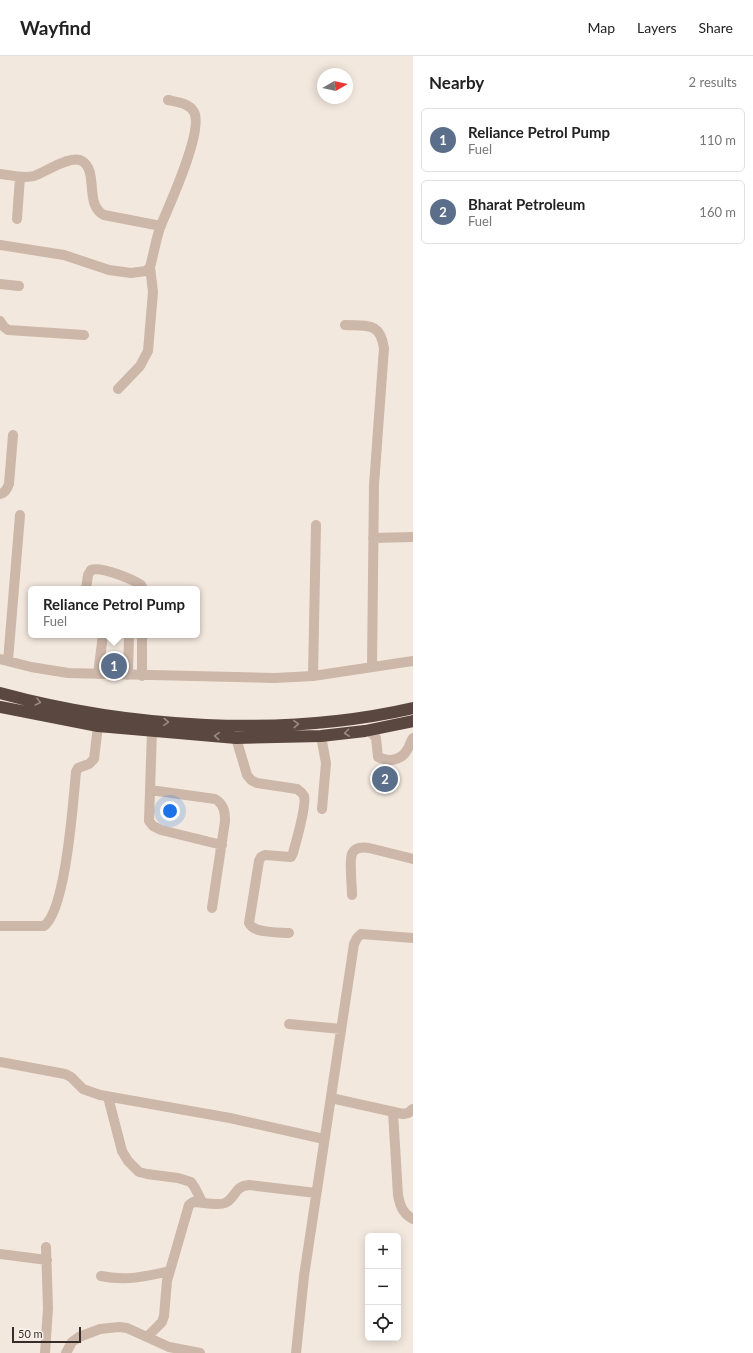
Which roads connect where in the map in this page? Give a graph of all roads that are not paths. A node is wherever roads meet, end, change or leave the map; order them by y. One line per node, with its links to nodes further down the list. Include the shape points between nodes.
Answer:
1 (168, 100): 5 (street, via 192,108 196,121 182,179)
2 (0, 174): 3 (street)
3 (20, 177): 4 (street); 5 (street, via 34,176 68,160 80,160 86,164 95,207 99,212)
4 (17, 219)
5 (161, 226): 7 (street)
6 (0, 245): 7 (street, via 69,256 109,270 140,273)
7 (150, 267): 13 (street, via 153,292 148,351 140,366)
8 (0, 284): 9 (street)
9 (19, 286)
10 (0, 320): 12 (street, via 8,330)
11 (346, 325): 19 (street, via 376,328 382,336 384,348 374,485)
12 (84, 336)
13 (118, 389)
14 (13, 435): 15 (street, via 9,484 4,493)
15 (0, 494)
16 (20, 515): 25 (street)
17 (316, 525): 31 (street)
18 (413, 537): 19 (street)
19 (373, 538): 27 (street)
20 (86, 586): 21 (street, via 88,575 95,568)
21 (142, 586)
22 (103, 638): 28 (street)
23 (129, 638): 29 (street)
24 (142, 638): 30 (street)
25 (4, 660): 28 (street, via 46,670)
26 (413, 661): 27 (street)
27 (372, 667): 31 (street)
28 (98, 674): 29 (street)
29 (128, 675): 30 (street)
30 (142, 676): 31 (street)
31 (313, 676)
32 (0, 693): 34 (highway, one-way to 34, via 92,714 152,721 228,725 318,723 382,715)
33 (0, 706): 36 (highway)
34 (413, 708)
35 (413, 722): 37 (highway)
36 (98, 726): 38 (highway); 48 (street, via 94,759 78,768 76,772 63,879 53,916 44,926)
37 (368, 730): 39 (highway, one-way to 39); 41 (street, via 376,738 378,757 386,761 398,759 407,752)
38 (152, 731): 40 (highway, one-way to 38); 42 (street)
39 (321, 736): 40 (highway); 43 (street, via 326,763)
40 (236, 738): 49 (street, via 247,775 251,780 297,789 304,797 291,857 265,855 259,861 249,923 258,930)
41 (413, 738)
42 (150, 790): 44 (street, via 149,821 153,826); 44 (street, via 209,798 220,802 225,815)
43 (322, 809)
44 (222, 845): 47 (street)
45 (413, 859): 46 (street, via 369,848 356,849 350,858)
46 (352, 894)
47 (212, 908)
48 (0, 926)
49 (289, 933)
50 (413, 938): 52 (street, via 367,934 361,934 357,938)
51 (289, 1024): 52 (street)
52 (341, 1029): 55 (street)
53 (0, 1062): 54 (street, via 66,1074 83,1089)
54 (108, 1097): 58 (street, via 223,1117); 60 (street, via 122,1151 128,1161 139,1172 191,1182)
55 (331, 1098): 57 (street); 58 (street)
56 (413, 1109): 57 (street, via 403,1114)
57 (393, 1112): 61 (street, via 398,1195 401,1208)
58 (324, 1139): 59 (street)
59 (316, 1193): 60 (street, via 249,1185 238,1189 230,1199 221,1204); 71 (street)
60 (202, 1202): 65 (street, via 193,1202 189,1205)
61 (413, 1219)
62 (46, 1247): 64 (street)
63 (0, 1254): 64 (street)
64 (46, 1260): 68 (street, via 48,1308)
65 (169, 1271): 66 (street, via 129,1279); 67 (street, via 164,1316 162,1322)
66 (101, 1276)
67 (147, 1337): 69 (street, via 127,1328 108,1327 79,1337 72,1342); 70 (street, via 169,1347)
68 (45, 1353)
69 (66, 1353)
70 (200, 1353)
71 (296, 1353)

